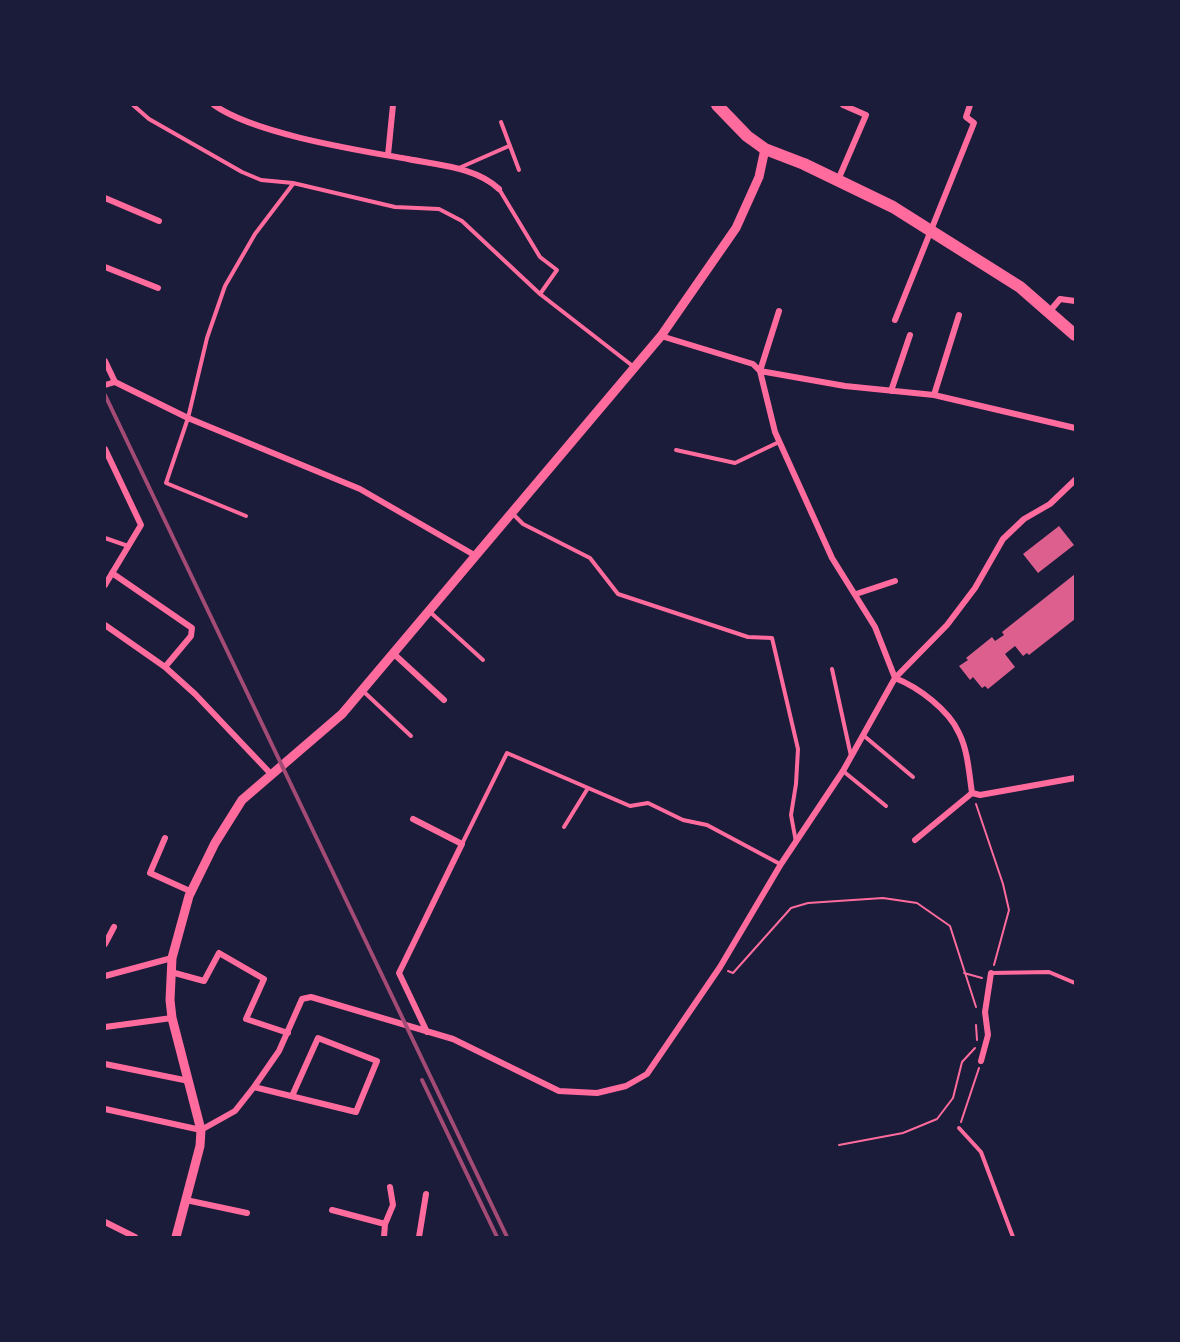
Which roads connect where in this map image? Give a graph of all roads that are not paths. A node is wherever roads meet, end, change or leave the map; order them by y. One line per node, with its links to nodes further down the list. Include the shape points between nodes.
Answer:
1 (133, 105): 14 (lane, via 149,119 242,172 261,180)
2 (214, 105): 10 (street, via 255,124)
3 (393, 105): 10 (street)
4 (717, 105): 9 (main road)
5 (843, 105): 13 (street, via 866,115)
6 (969, 105): 18 (street, via 966,117 974,123)
7 (501, 123): 8 (lane)
8 (509, 146): 11 (lane); 12 (lane)
9 (765, 149): 13 (main road); 29 (street, via 759,177 736,228)
10 (388, 155): 11 (street)
11 (459, 168): 15 (street, via 491,181)
12 (519, 170)
13 (838, 180): 18 (main road)
14 (293, 183): 21 (lane, via 395,207 439,209 462,221); 36 (lane, via 255,234 225,285 207,338)
15 (499, 189): 21 (lane, via 540,257 557,270)
16 (105, 198): 17 (street)
17 (159, 221)
18 (930, 229): 24 (main road); 26 (street)
19 (105, 267): 20 (street)
20 (158, 288)
21 (540, 294): 31 (lane)
22 (1075, 301): 24 (street, via 1060,299)
23 (778, 311): 32 (street)
24 (1050, 311): 28 (main road)
25 (959, 315): 35 (street)
26 (895, 320)
27 (910, 335): 34 (street)
28 (1075, 335)
29 (661, 336): 31 (street); 32 (street, via 753,364)
30 (105, 361): 33 (street)
31 (635, 368): 43 (street)
32 (760, 371): 34 (street); 38 (street)
33 (110, 383): 36 (street)
34 (891, 390): 35 (street)
35 (934, 395): 37 (street)
36 (188, 418): 44 (lane, via 166,483); 47 (street, via 360,489)
37 (1075, 428)
38 (779, 442): 40 (lane, via 735,463); 51 (street, via 832,558)
39 (105, 449): 41 (street)
40 (676, 450)
41 (107, 455): 46 (street, via 141,525)
42 (1075, 480): 58 (street, via 1003,540 975,588 947,625)
43 (512, 513): 47 (street); 75 (lane, via 524,524 590,558 618,594 748,637 772,638 798,749 791,815)
44 (246, 516)
45 (105, 538): 46 (lane)
46 (128, 546): 48 (street)
47 (476, 556): 52 (street)
48 (112, 573): 50 (street); 56 (street, via 192,628 192,636)
49 (895, 581): 51 (street)
50 (105, 585)
51 (856, 594): 58 (street)
52 (429, 611): 54 (street); 55 (lane)
53 (105, 625): 56 (street)
54 (394, 654): 59 (street); 60 (street)
55 (483, 660)
56 (165, 668): 65 (street)
57 (832, 669): 63 (lane)
58 (896, 678): 61 (street); 69 (street, via 909,683 941,709 959,732)
59 (362, 690): 62 (lane); 65 (street, via 342,714)
60 (444, 700)
61 (863, 735): 63 (street); 66 (lane)
62 (411, 736)
63 (851, 757): 64 (street)
64 (843, 771): 70 (lane); 75 (street)
65 (270, 773): 78 (street, via 242,800 215,843)
66 (913, 777)
67 (1075, 778): 69 (street, via 980,795)
68 (588, 788): 72 (lane); 76 (lane, via 507,753); 77 (lane, via 630,806 648,803 683,820 707,825)
69 (972, 793): 74 (street)
70 (886, 806)
71 (413, 819): 76 (street)
72 (564, 827)
73 (165, 838): 78 (street, via 150,873)
74 (915, 840)
75 (796, 842): 77 (street)
76 (462, 844): 88 (street, via 399,973)
77 (781, 864): 88 (street, via 720,967 647,1074 626,1086 597,1094 559,1091 453,1039)
78 (192, 892): 81 (street)
79 (114, 927): 80 (street)
80 (105, 944)
81 (172, 958): 82 (street); 83 (street)
82 (171, 972): 86 (street); 89 (street, via 204,981 219,953 264,979 246,1019)
83 (105, 976)
84 (990, 976): 85 (lane, via 1049,972); 90 (street, via 985,1012 988,1035)
85 (1075, 983)
86 (172, 1018): 87 (street); 92 (street)
87 (105, 1027)
88 (427, 1032): 89 (street, via 311,997 302,999)
89 (288, 1033): 93 (street)
90 (981, 1061)
91 (105, 1064): 92 (street)
92 (189, 1081): 97 (street)
93 (254, 1087): 94 (street); 97 (street, via 235,1111)
94 (292, 1096): 94 (street, via 356,1112 378,1061 318,1038)
95 (105, 1109): 97 (street)
96 (959, 1128): 109 (lane, via 981,1152)
97 (201, 1130): 100 (street)
98 (390, 1187): 104 (street, via 393,1205)
99 (426, 1194): 108 (street)
100 (186, 1200): 102 (street); 106 (street)
101 (332, 1210): 104 (street)
102 (247, 1213)
103 (105, 1222): 105 (street)
104 (385, 1224): 107 (street)
105 (135, 1237)
106 (176, 1237)
107 (384, 1237)
108 (420, 1237)
109 (1012, 1237)

